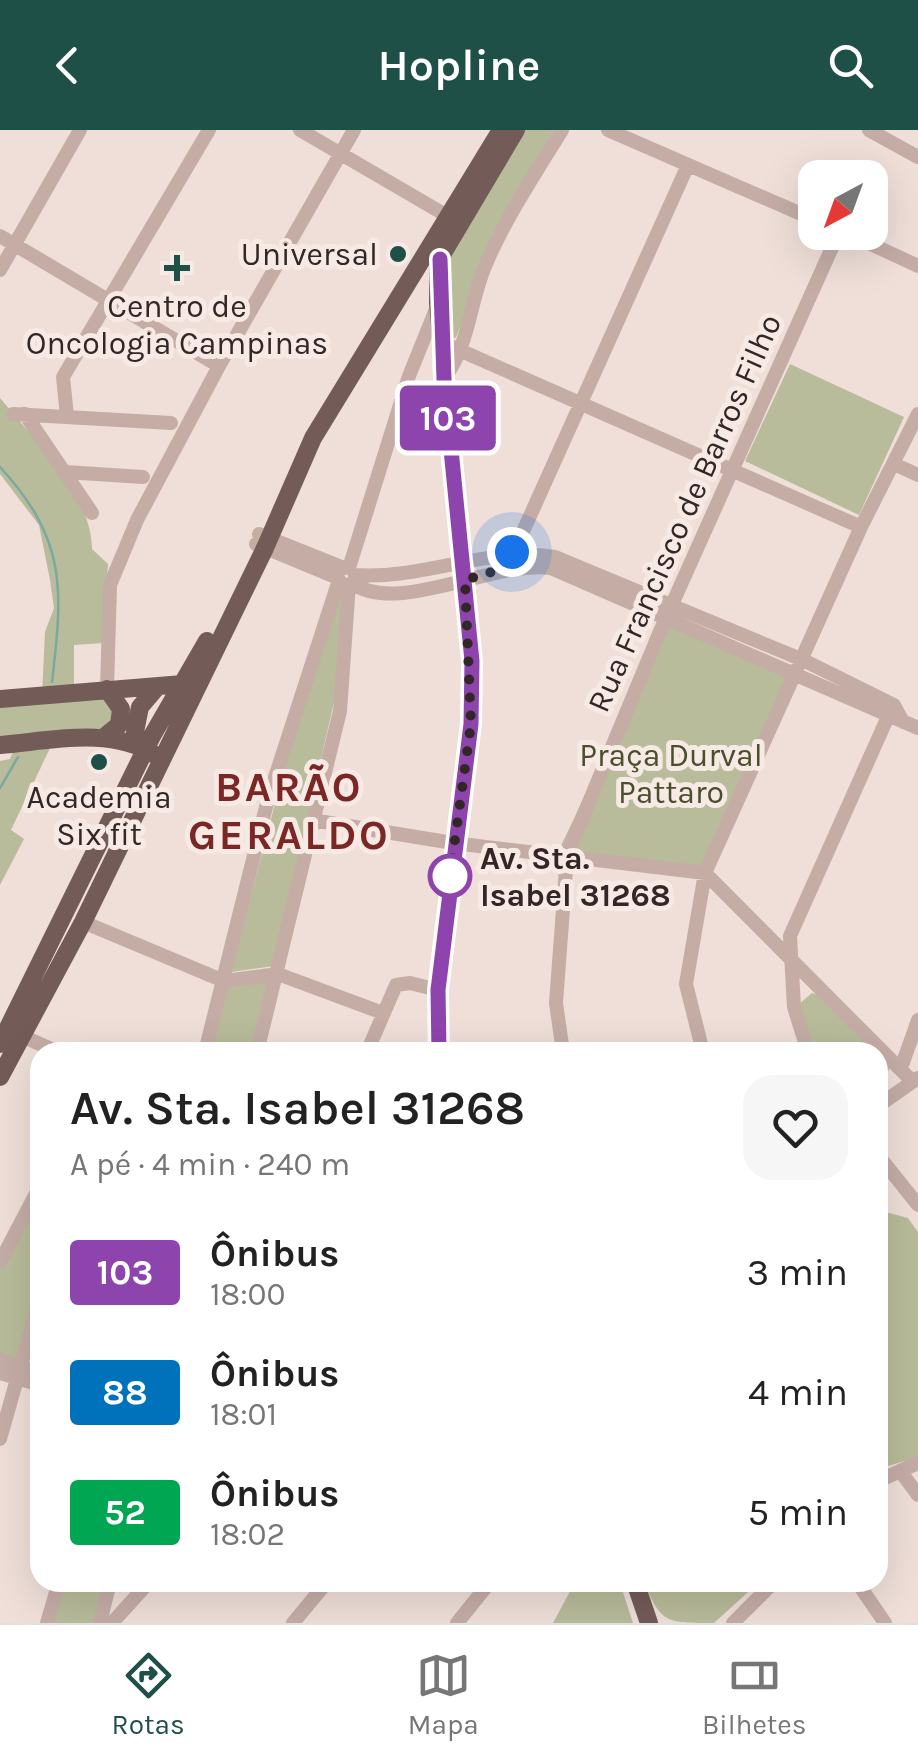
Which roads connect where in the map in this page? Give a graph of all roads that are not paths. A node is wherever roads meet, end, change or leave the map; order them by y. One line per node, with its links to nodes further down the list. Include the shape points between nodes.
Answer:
1 (80, 130): 16 (street)
2 (209, 130): 23 (street)
3 (300, 130): 10 (street)
4 (354, 130): 10 (street)
5 (500, 130): 14 (main road)
6 (516, 130): 19 (main road)
7 (562, 130): 26 (street, via 484,268)
8 (608, 130): 12 (street)
9 (869, 130): 11 (street)
10 (340, 154): 14 (street); 27 (street)
11 (918, 157)
12 (688, 165): 13 (street); 29 (street)
13 (798, 213)
14 (444, 225): 19 (main road); 22 (main road)
15 (0, 236): 16 (street)
16 (14, 245): 21 (street); 23 (street)
17 (834, 250): 34 (street, Rua Francisco de Barros Filho)
18 (882, 250): 20 (street)
19 (440, 259): 22 (main road); 24 (main road)
20 (918, 266)
21 (0, 270)
22 (408, 282): 40 (main road, via 302,446)
23 (109, 303): 27 (street); 31 (street, via 64,377)
24 (438, 303): 25 (main road); 43 (street)
25 (441, 342): 26 (street); 28 (main road)
26 (462, 349): 28 (street); 29 (street)
27 (219, 366): 47 (street, via 110,585)
28 (444, 379): 42 (main road)
29 (582, 401): 34 (street); 41 (street)
30 (918, 414): 33 (street)
31 (67, 416): 32 (street); 35 (street, via 19,414)
32 (170, 423)
33 (894, 464): 36 (street); 39 (street)
34 (732, 467): 39 (street); 44 (street, Rua Francisco de Barros Filho)
35 (65, 472): 37 (street); 38 (street)
36 (918, 476)
37 (143, 477)
38 (92, 512)
39 (861, 527): 45 (street)
40 (262, 541): 43 (street); 46 (main road); 50 (main road)
41 (512, 559): 42 (street); 44 (street, via 555,557)
42 (464, 570): 43 (street, via 380,596); 56 (main road, via 471,724)
43 (347, 577): 55 (street, via 340,711); 62 (street, via 268,800)
44 (668, 612): 45 (street); 57 (street, Rua Francisco de Barros Filho)
45 (800, 667): 49 (street); 58 (street)
46 (171, 689): 47 (main road); 50 (main road); 54 (main road, via 140,707)
47 (107, 690): 48 (main road); 52 (main road, via 121,709 119,725)
48 (0, 699)
49 (895, 715): 51 (street); 60 (street, via 790,936)
50 (178, 726): 54 (main road)
51 (918, 728)
52 (104, 738): 53 (main road); 54 (main road)
53 (0, 745)
54 (147, 750): 59 (main road); 76 (main road)
55 (312, 820): 56 (street); 61 (street)
56 (453, 843): 57 (street); 63 (main road)
57 (567, 855): 58 (street); 72 (street, Rua Francisco de Barros Filho, via 556,1003)
58 (705, 873): 60 (street); 73 (street, via 686,984)
59 (83, 922): 62 (street); 66 (main road)
60 (792, 962): 74 (street, via 794,1007); 75 (street)
61 (278, 974): 62 (street); 64 (street); 69 (street)
62 (224, 981): 68 (street)
63 (438, 990): 64 (street, via 396,985); 71 (main road)
64 (383, 1013): 70 (street)
65 (918, 1020): 78 (street)
66 (22, 1036): 67 (street); 79 (main road)
67 (36, 1042)
68 (208, 1042)
69 (260, 1042)
70 (372, 1042)
71 (439, 1042)
72 (561, 1042)
73 (700, 1042)
74 (805, 1042)
75 (875, 1042)
76 (0, 1044)
77 (888, 1055): 78 (street)
78 (902, 1068): 80 (street)
79 (0, 1077)
80 (915, 1080): 81 (street)
81 (888, 1099)
82 (888, 1168): 84 (street)
83 (30, 1205): 85 (street)
84 (917, 1206)
85 (0, 1262)
86 (30, 1333): 90 (street)
87 (0, 1359): 90 (street)
88 (30, 1372): 90 (street)
89 (0, 1373): 90 (street)
90 (18, 1374): 91 (street); 92 (street)
91 (30, 1380)
92 (0, 1439)
93 (918, 1463): 94 (street)
94 (901, 1472): 95 (street); 96 (street)
95 (888, 1477)
96 (918, 1494)
97 (56, 1592): 108 (street)
98 (108, 1592): 109 (street)
99 (120, 1592): 106 (street)
100 (141, 1592): 106 (street)
101 (319, 1592): 111 (street)
102 (482, 1592): 112 (street)
103 (639, 1592): 113 (main road)
104 (764, 1592): 114 (street)
105 (863, 1592): 107 (street)
106 (137, 1597): 110 (street)
107 (880, 1621)
108 (47, 1623)
109 (100, 1623)
110 (112, 1623)
111 (293, 1623)
112 (456, 1623)
113 (649, 1623)
114 (733, 1623)

